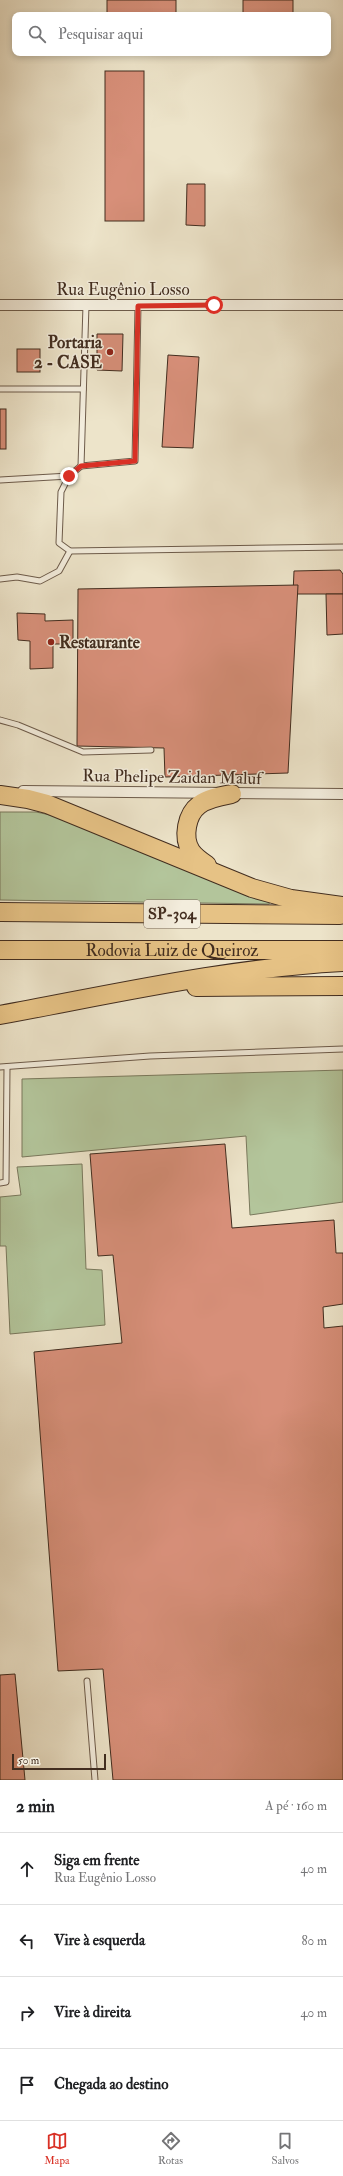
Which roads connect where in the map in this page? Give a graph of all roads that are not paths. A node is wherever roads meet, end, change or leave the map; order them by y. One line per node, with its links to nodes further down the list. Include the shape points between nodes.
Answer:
1 (0, 305): 2 (street, Rua Eugênio Losso)
2 (86, 305): 4 (street, Rua Eugênio Losso); 6 (lane)
3 (343, 305): 4 (street, Rua Eugênio Losso)
4 (138, 306): 7 (lane, via 135,461)
5 (0, 389): 6 (lane)
6 (83, 389): 7 (lane)
7 (81, 466): 8 (lane)
8 (69, 476): 9 (lane); 11 (lane, via 61,492 59,543)
9 (0, 480)
10 (343, 547): 11 (lane)
11 (70, 551): 12 (lane, via 59,571 40,581 17,577)
12 (0, 579)
13 (0, 720): 14 (lane, via 83,752)
14 (151, 750)
15 (0, 791): 16 (street, Rua Phelipe Zaidan Maluf)
16 (232, 794): 17 (street, Rua Phelipe Zaidan Maluf); 19 (highway, via 199,804 186,831 187,841 196,858)
17 (343, 794)
18 (0, 795): 19 (highway, via 47,804)
19 (220, 875): 20 (highway, via 252,888 291,899)
20 (343, 906)
21 (0, 912): 22 (highway, Rodovia Luiz de Queiroz / SP-304)
22 (343, 915)
23 (0, 950): 24 (highway, Rodovia Luiz de Queiroz / SP-304)
24 (343, 950)
25 (343, 962): 27 (highway, via 300,964 227,973)
26 (343, 986): 27 (highway)
27 (153, 987): 28 (highway)
28 (0, 1015)
29 (343, 1049): 31 (lane, via 150,1056)
30 (0, 1067): 31 (lane)
31 (7, 1067): 32 (lane, via 6,1182)
32 (0, 1183)
33 (87, 1681): 34 (lane)
34 (95, 1780)

